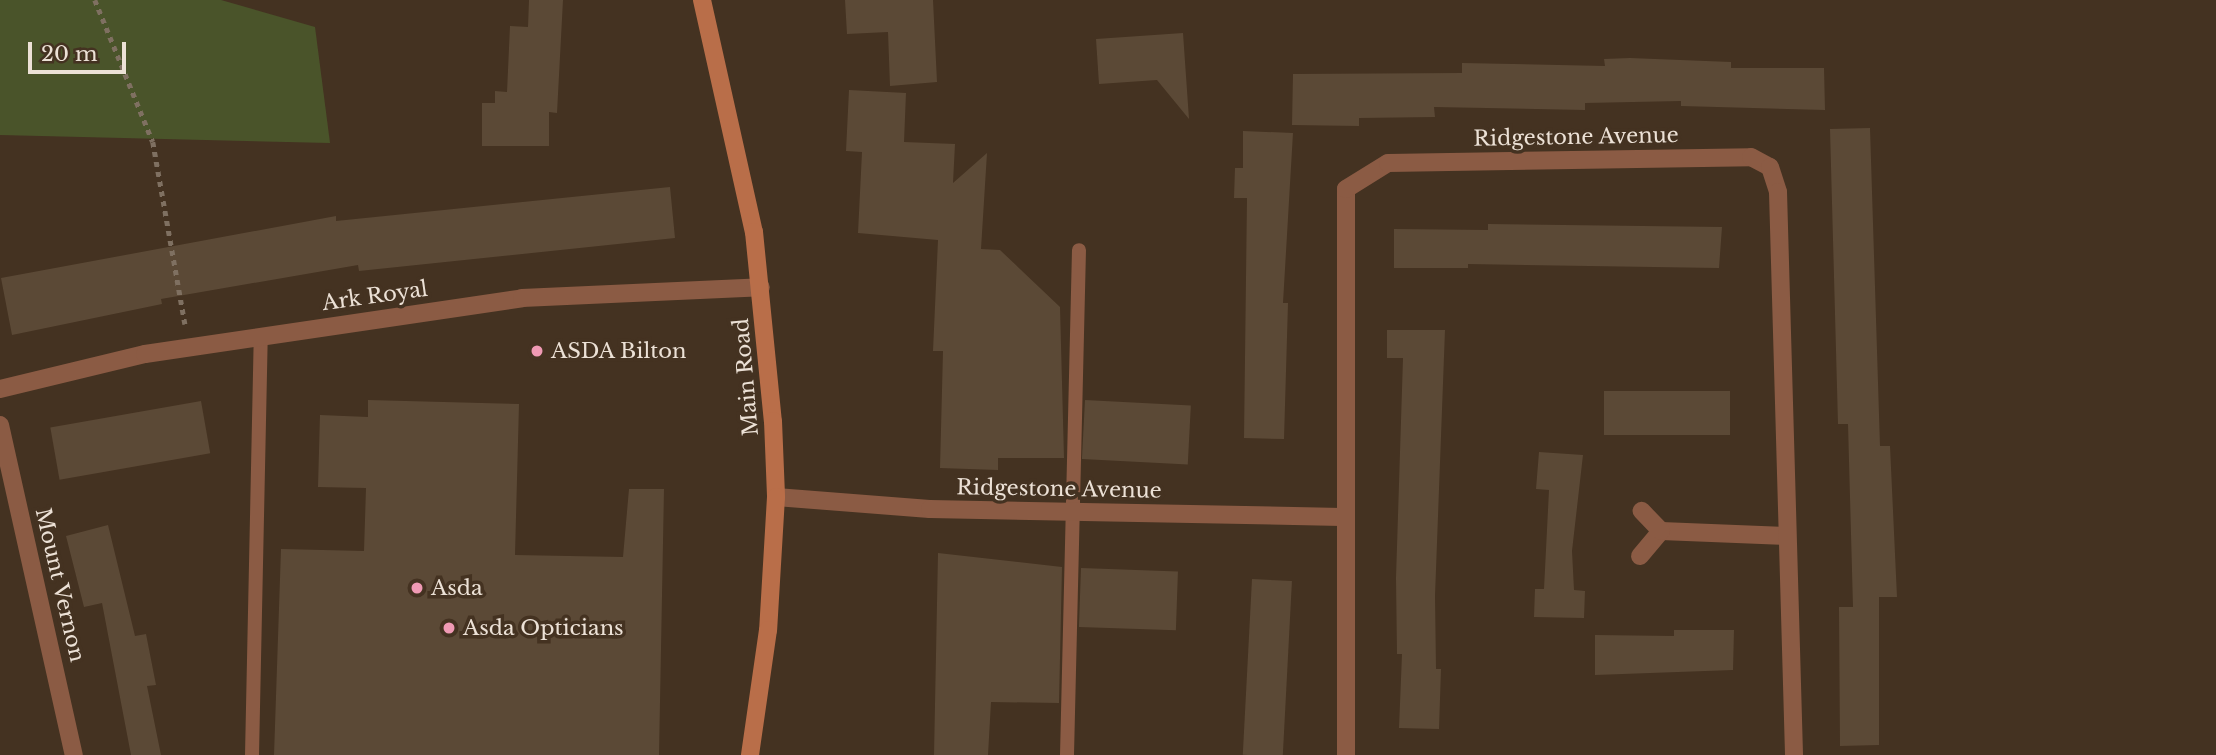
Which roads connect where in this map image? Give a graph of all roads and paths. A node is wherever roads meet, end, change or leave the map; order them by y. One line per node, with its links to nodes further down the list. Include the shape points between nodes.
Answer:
1 (95, 0): 6 (path, via 153,142)
2 (702, 0): 4 (main road, Main Road, via 741,169)
3 (1079, 250): 11 (lane)
4 (761, 287): 5 (street, Ark Royal, via 522,298); 9 (main road, Main Road)
5 (261, 335): 6 (street, Ark Royal); 17 (lane)
6 (189, 347): 7 (street, Ark Royal)
7 (0, 389)
8 (0, 425): 16 (street, Mount Vernon)
9 (776, 497): 11 (street, Ridgestone Avenue, via 930,509); 18 (main road, Main Road, via 767,641)
10 (1642, 511): 13 (street)
11 (1072, 512): 12 (street, Ridgestone Avenue); 19 (lane)
12 (1342, 517): 14 (street, Ridgestone Avenue, via 1346,189 1388,163 1751,157 1770,167 1778,192); 20 (street, Ridgestone Avenue)
13 (1661, 531): 14 (street); 15 (street)
14 (1784, 536): 21 (street, Ridgestone Avenue)
15 (1640, 556)
16 (74, 755)
17 (252, 755)
18 (750, 755)
19 (1067, 755)
20 (1346, 755)
21 (1794, 755)

